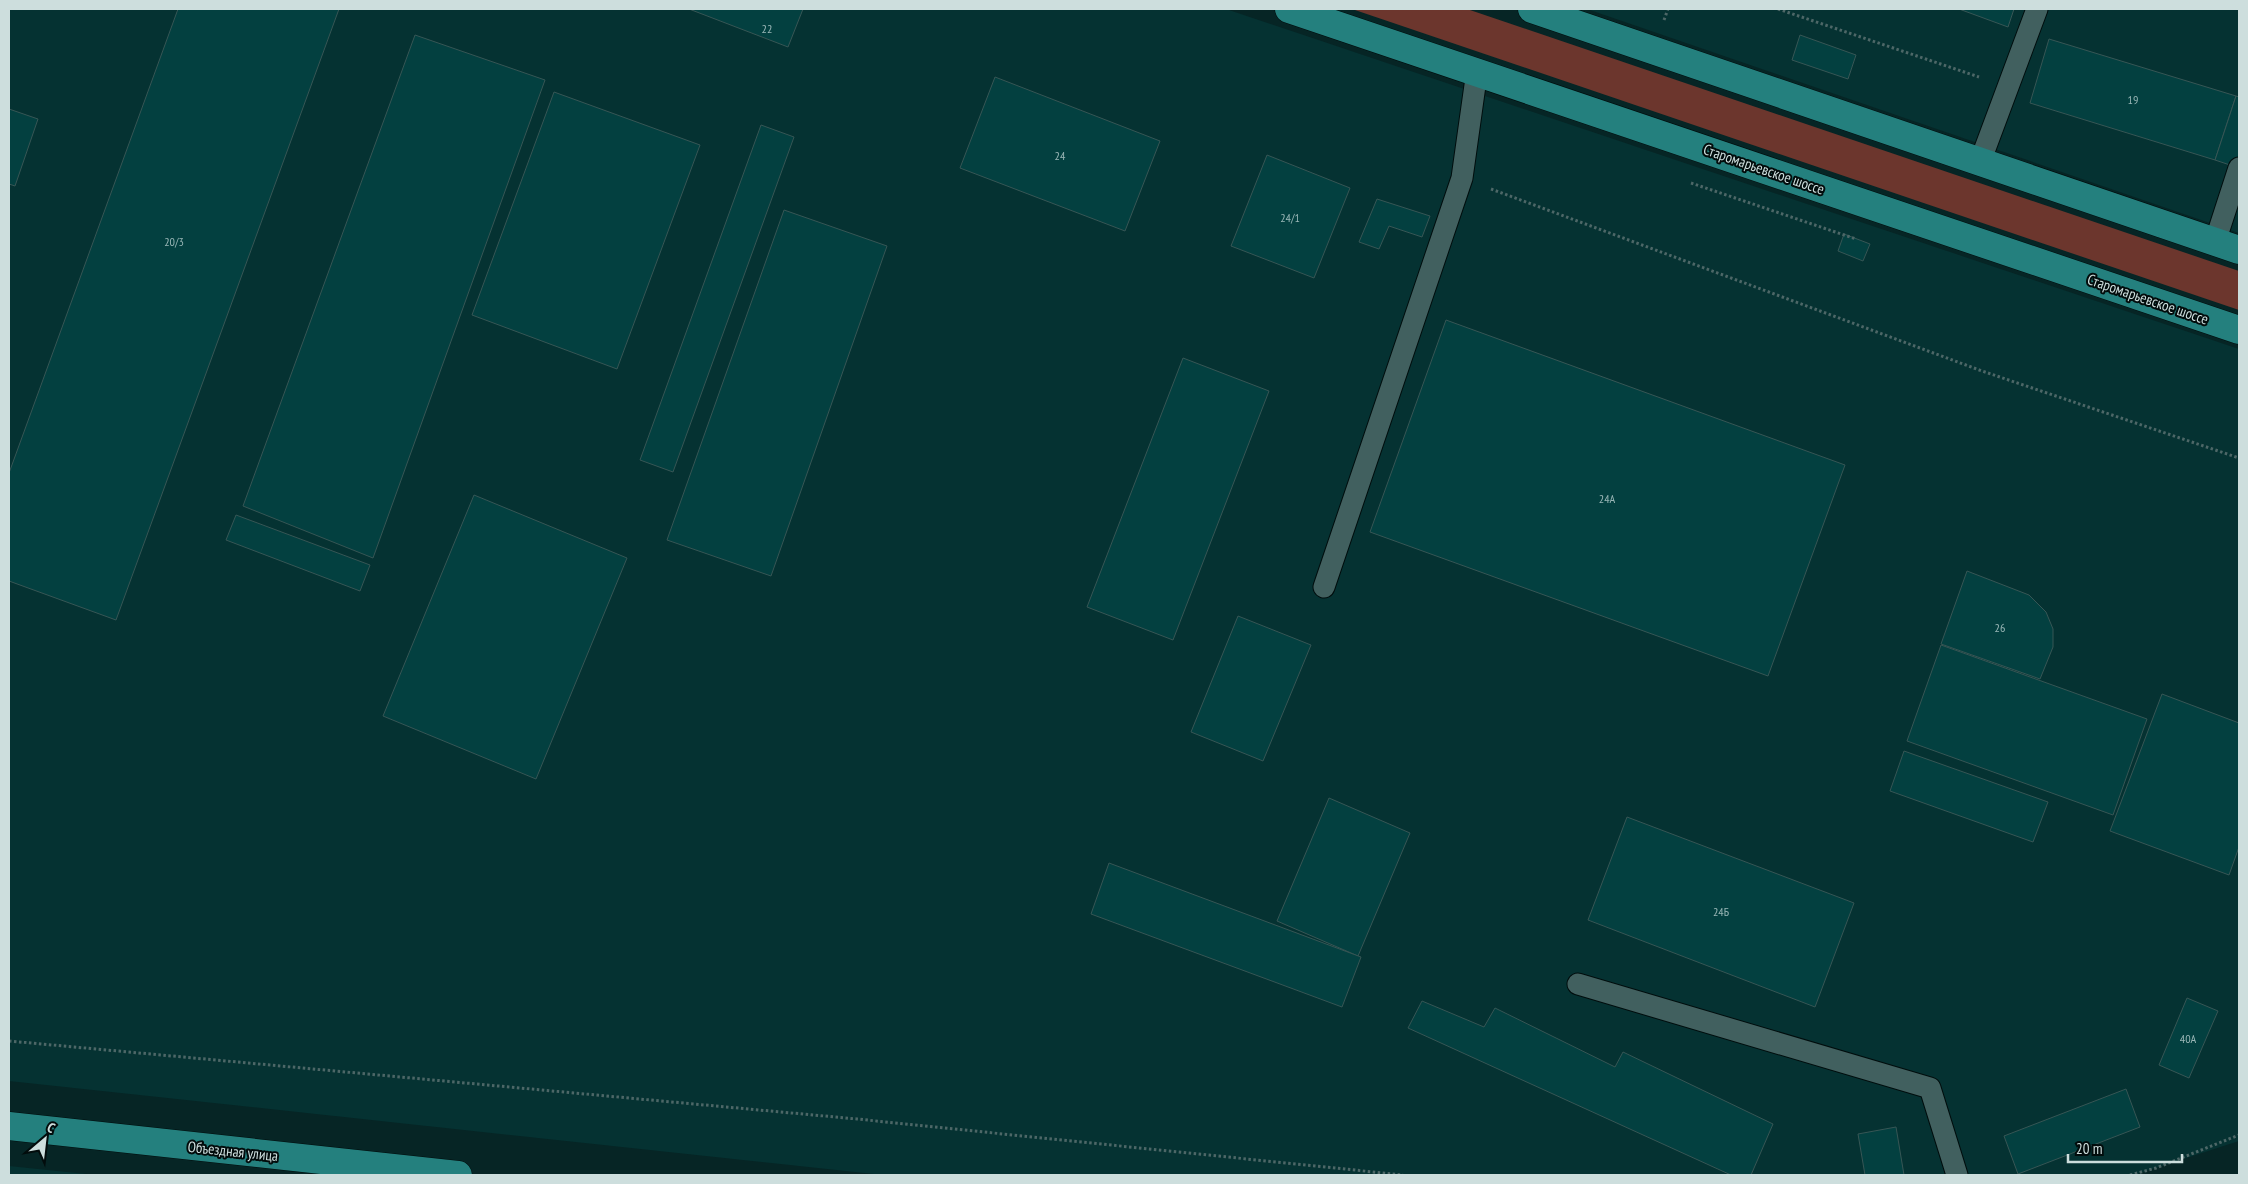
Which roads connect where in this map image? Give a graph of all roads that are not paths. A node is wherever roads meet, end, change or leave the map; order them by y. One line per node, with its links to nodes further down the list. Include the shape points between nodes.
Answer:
1 (1289, 9): 4 (main road, Старомарьевское шоссе)
2 (1532, 9): 5 (main road)
3 (2037, 9): 5 (lane)
4 (1477, 72): 8 (main road, Старомарьевское шоссе); 9 (lane, via 1462,178)
5 (1980, 162): 7 (main road)
6 (2239, 168): 7 (lane)
7 (2227, 246)
8 (2239, 330)
9 (1324, 588)
10 (1578, 984): 13 (lane, via 1930,1088)
11 (9, 1126): 12 (main road, Объездная улица)
12 (458, 1175)
13 (1957, 1175)

